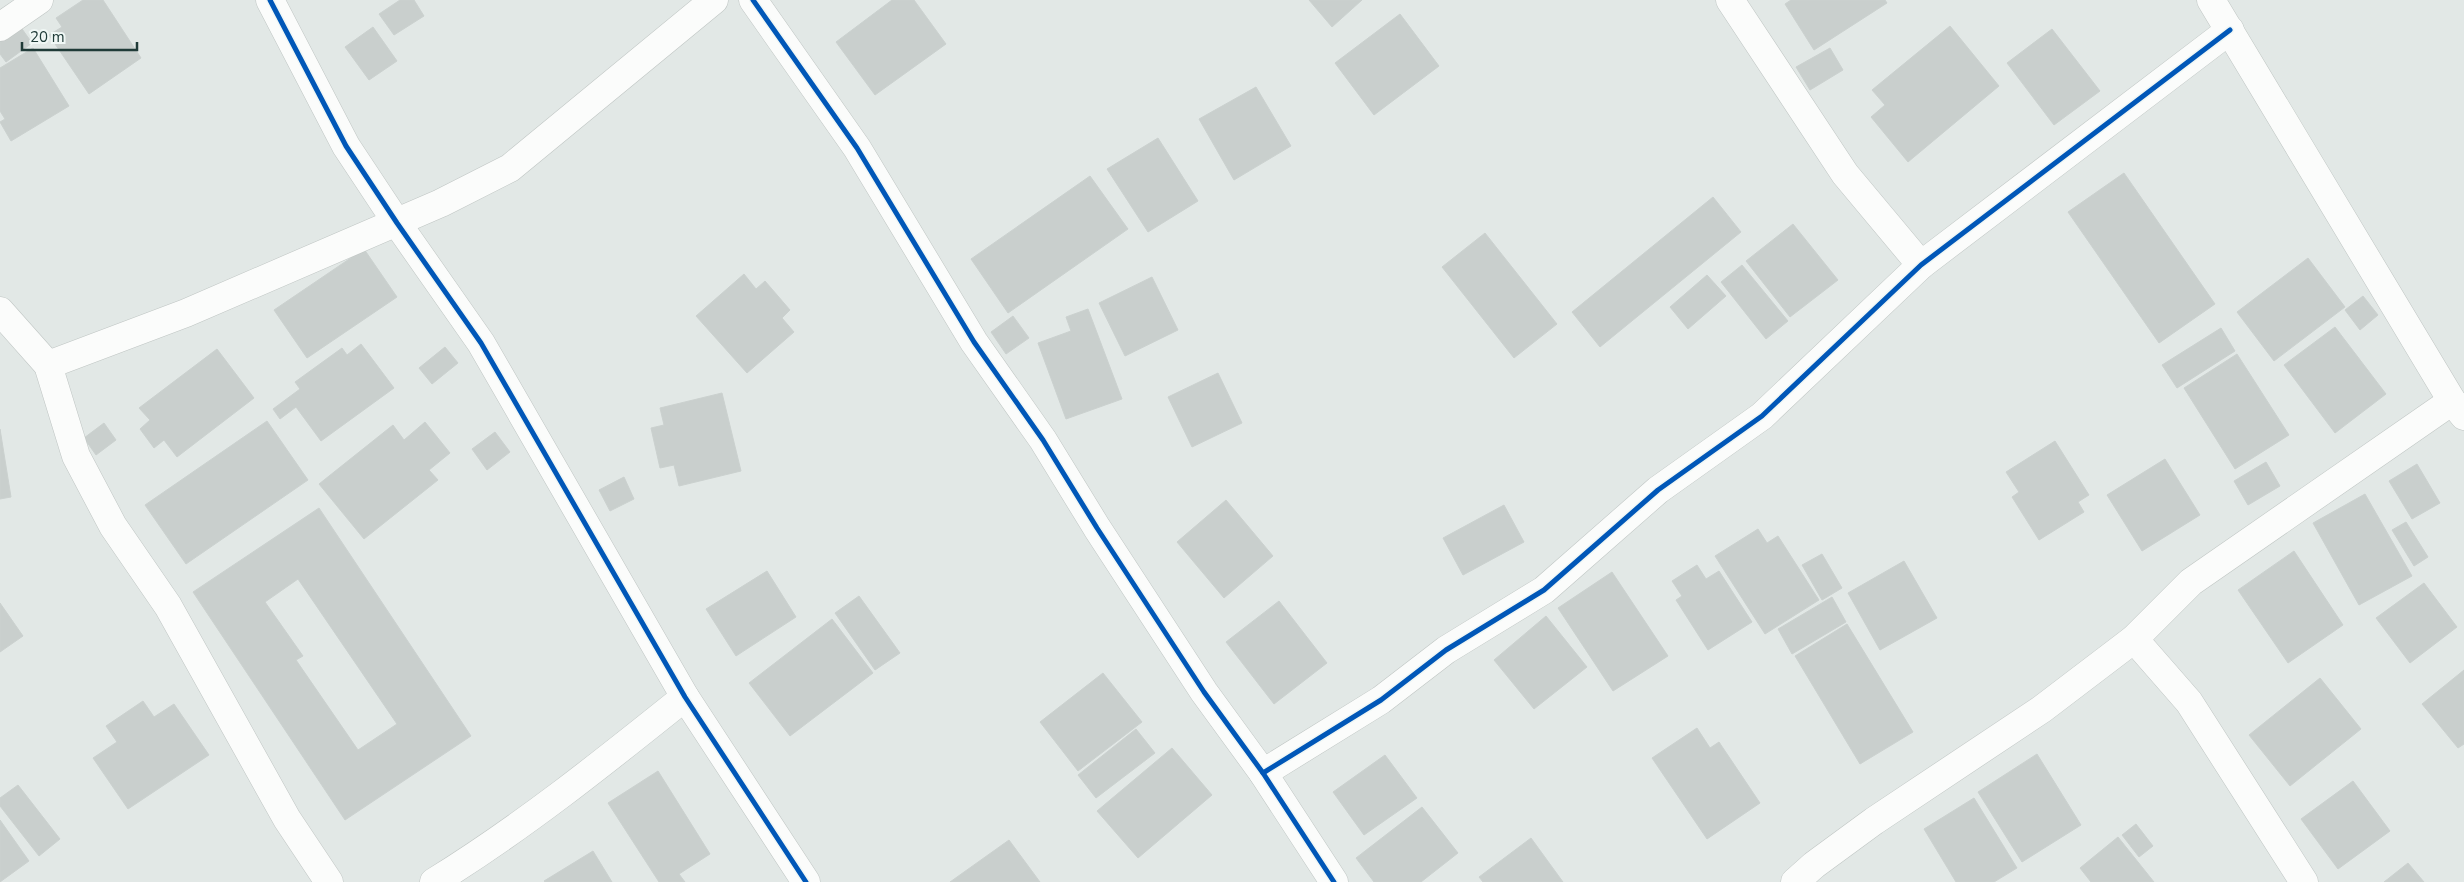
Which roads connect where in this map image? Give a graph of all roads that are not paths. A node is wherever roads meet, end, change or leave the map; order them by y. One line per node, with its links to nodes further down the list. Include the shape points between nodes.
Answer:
1 (38, 0): 7 (street)
2 (270, 0): 9 (street, via 346,146)
3 (714, 0): 9 (street, via 510,168)
4 (753, 0): 16 (street, via 857,148 974,342 1043,440 1204,692)
5 (1730, 0): 10 (street, via 1845,174)
6 (2211, 0): 8 (street)
7 (0, 27)
8 (2230, 30): 10 (street); 13 (street)
9 (397, 223): 12 (street, via 186,313); 15 (street, via 481,343)
10 (1921, 265): 16 (street, via 1762,416 1658,490 1544,590 1446,650 1381,700)
11 (0, 311): 12 (street)
12 (48, 365): 18 (street, via 76,456 113,526 168,606 287,819)
13 (2458, 408): 14 (street, via 2191,582)
14 (2134, 638): 17 (street, via 2042,709 1874,821); 22 (street, via 2189,702)
15 (685, 696): 19 (street, via 569,789); 20 (street)
16 (1263, 772): 21 (street)
17 (1811, 876)
18 (329, 882)
19 (434, 882)
20 (806, 882)
21 (1334, 882)
22 (2304, 882)

